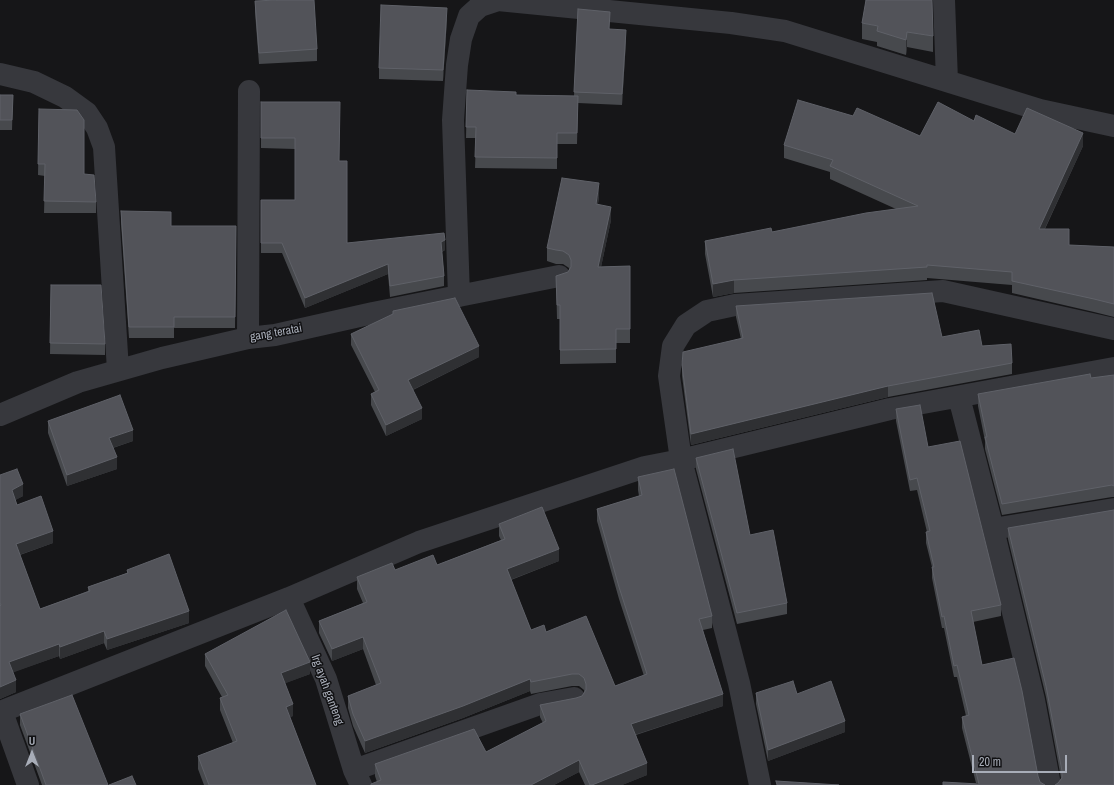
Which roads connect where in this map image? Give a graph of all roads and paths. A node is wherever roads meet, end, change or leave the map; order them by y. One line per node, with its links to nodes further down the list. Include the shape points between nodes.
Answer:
1 (944, 0): 3 (street)
2 (0, 74): 11 (street, via 34,82 64,97 87,113 97,128 104,147)
3 (947, 81): 5 (street, via 1040,110); 7 (street, via 785,31 731,23 498,0 480,6 469,16 461,39 453,120)
4 (249, 91): 9 (street)
5 (1114, 126)
6 (559, 276): 7 (street, gang teratai)
7 (459, 296): 9 (street, gang teratai, via 275,335)
8 (1114, 329): 14 (street, via 943,291 735,305 707,311 686,325 673,346 669,376)
9 (248, 338): 11 (street, gang teratai)
10 (1114, 368): 12 (street)
11 (118, 370): 13 (street, gang teratai, via 78,382)
12 (959, 396): 14 (street, via 890,409); 16 (street)
13 (0, 415)
14 (681, 460): 17 (street, via 645,466 420,542); 22 (street, via 739,683)
15 (1114, 509): 16 (street)
16 (993, 529): 23 (street, via 1034,700)
17 (288, 598): 19 (street); 20 (street, lrg ayah ganteng, via 326,679)
18 (574, 698): 20 (street, via 540,704)
19 (1, 712): 21 (street)
20 (358, 777)
21 (28, 785)
22 (760, 785)
23 (1050, 785)

